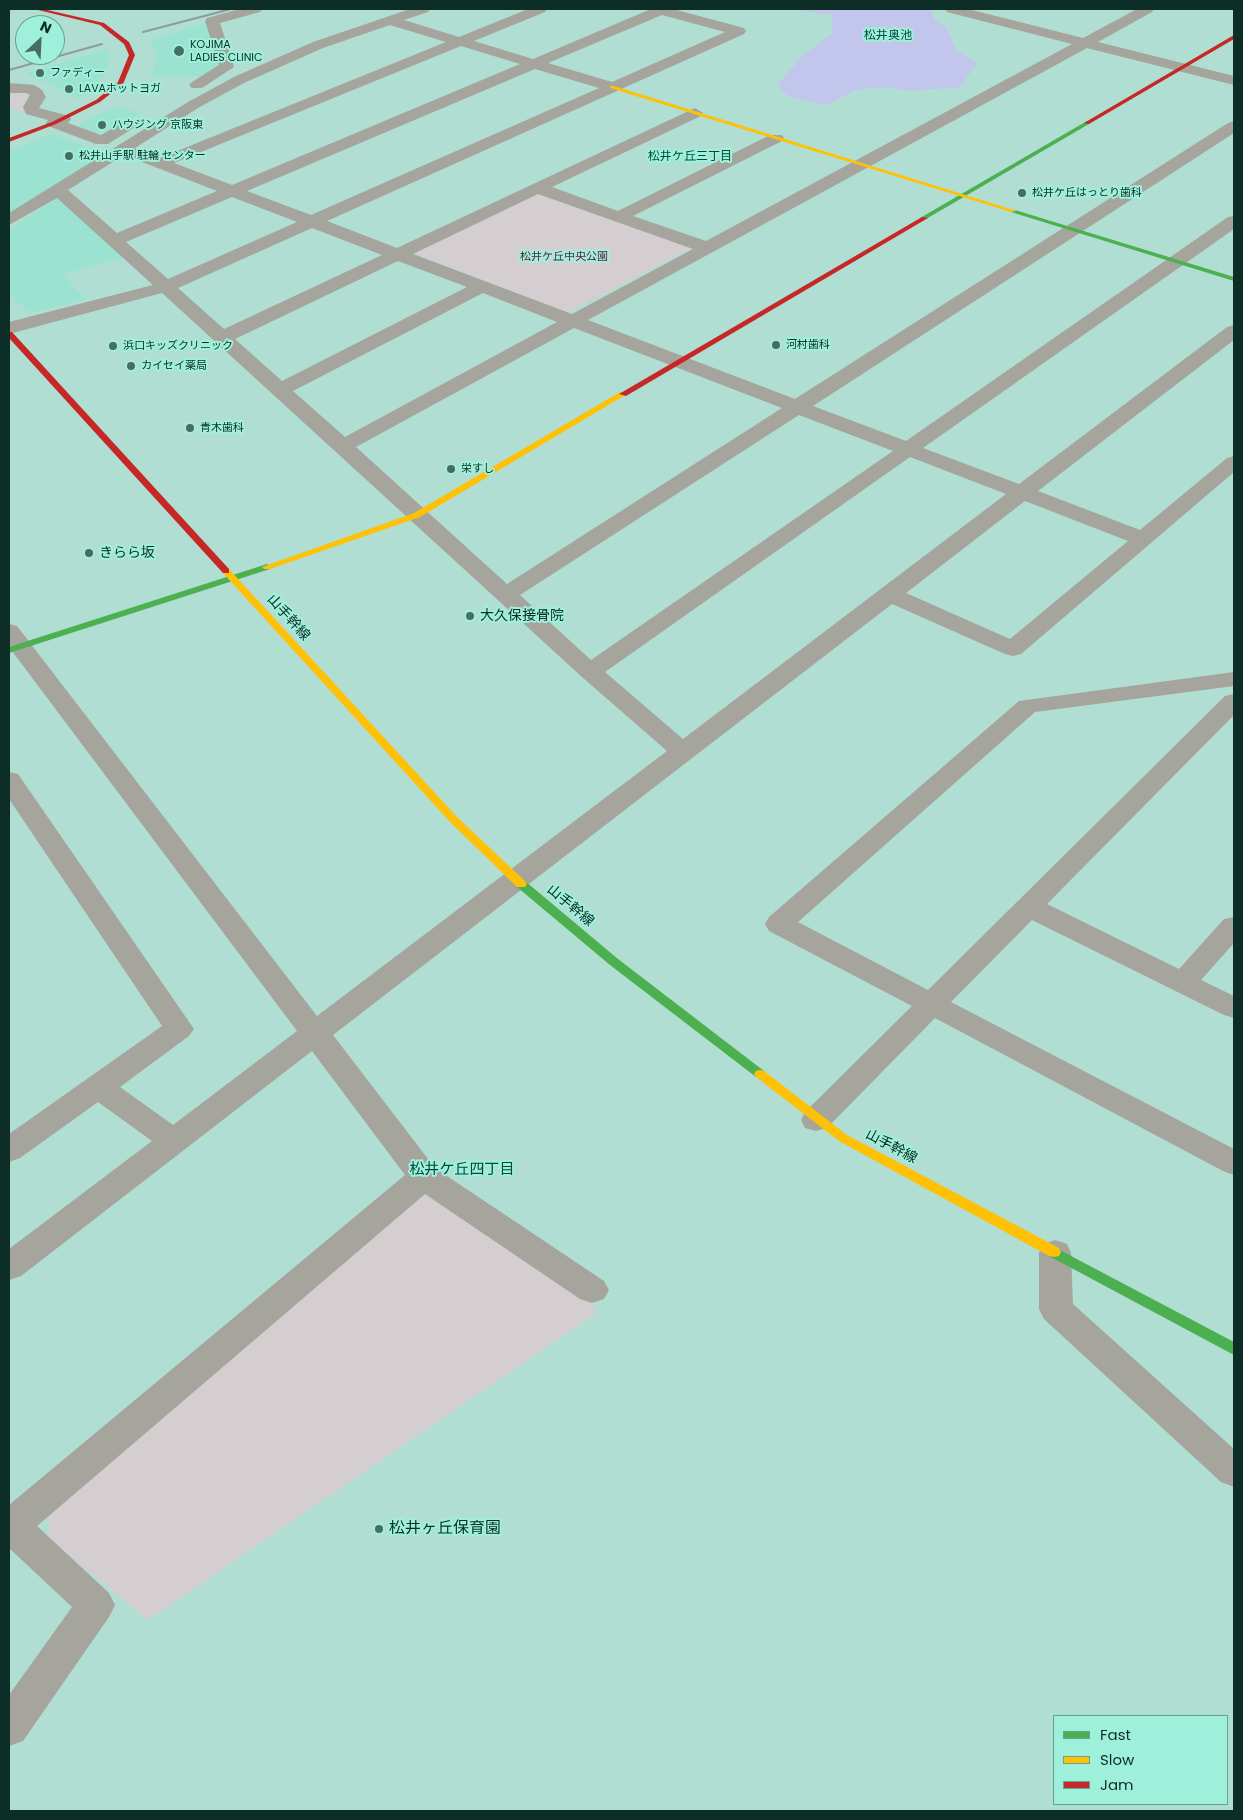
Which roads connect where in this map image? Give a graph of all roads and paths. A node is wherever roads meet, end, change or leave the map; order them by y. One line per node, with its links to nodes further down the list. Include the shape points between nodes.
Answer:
1 (38, 9): 23 (street, via 102,24 127,43 132,55 121,83 98,102)
2 (255, 9): 19 (street, via 212,21 227,67)
3 (423, 9): 9 (street)
4 (540, 9): 12 (street)
5 (662, 9): 14 (street); 17 (street, via 739,31)
6 (952, 9): 10 (street)
7 (1147, 9): 13 (street)
8 (1019, 13): 10 (street)
9 (388, 20): 12 (street); 27 (street, via 318,44 239,80)
10 (1002, 22): 13 (street)
11 (1234, 37): 15 (street)
12 (461, 42): 14 (street); 28 (street)
13 (1084, 43): 15 (street); 29 (street)
14 (535, 64): 17 (street); 32 (street)
15 (1182, 68): 16 (street); 33 (street)
16 (1234, 81)
17 (612, 87): 20 (street); 36 (street)
18 (9, 88): 23 (street, via 29,88 37,93 32,110)
19 (177, 97)
20 (695, 113): 25 (street); 30 (street)
21 (15, 116): 23 (street)
22 (144, 117): 23 (street, via 102,141)
23 (54, 123): 26 (street)
24 (1234, 126): 38 (street)
25 (776, 138): 29 (street); 34 (street)
26 (9, 140)
27 (122, 149): 28 (street); 31 (street)
28 (161, 164): 32 (street)
29 (861, 164): 33 (street); 40 (street)
30 (537, 188): 34 (street); 41 (street)
31 (57, 189): 35 (street); 39 (street)
32 (233, 191): 36 (street); 39 (street)
33 (963, 196): 38 (street); 51 (street)
34 (620, 216): 40 (street)
35 (9, 220)
36 (312, 221): 41 (street); 45 (street)
37 (1234, 221): 42 (street)
38 (1073, 229): 42 (street); 53 (street)
39 (114, 241): 45 (street)
40 (708, 248): 46 (street)
41 (397, 254): 44 (street); 50 (street)
42 (1177, 261): 43 (street); 55 (street)
43 (1234, 279)
44 (483, 286): 46 (street); 52 (street)
45 (164, 287): 47 (street); 50 (street)
46 (573, 321): 51 (street); 54 (street)
47 (9, 328)
48 (1234, 331): 57 (street)
49 (9, 334): 60 (street, 山手幹線)
50 (221, 338): 52 (street)
51 (679, 362): 53 (street); 58 (street)
52 (279, 390): 54 (street)
53 (797, 407): 55 (street); 62 (street)
54 (343, 446): 58 (street)
55 (908, 449): 57 (street); 64 (street)
56 (1234, 462): 59 (street)
57 (1022, 493): 59 (street); 61 (street)
58 (417, 515): 60 (street); 62 (street)
59 (1143, 539): 61 (street, via 1013,649)
60 (232, 579): 63 (street); 69 (street, 山手幹線, via 404,768)
61 (889, 594): 67 (street)
62 (506, 595): 64 (street)
63 (13, 642): 75 (street)
64 (590, 672): 67 (street)
65 (1234, 680): 73 (street, via 1028,706 778,924)
66 (1234, 702): 70 (street)
67 (683, 752): 69 (street)
68 (9, 780): 76 (street, via 180,1029)
69 (516, 880): 75 (street); 77 (street, 山手幹線, via 614,962)
70 (1030, 906): 72 (street); 73 (street)
71 (1234, 926): 72 (street)
72 (1183, 982): 74 (street)
73 (932, 1004): 77 (street); 80 (street)
74 (1234, 1008)
75 (314, 1033): 78 (street); 81 (street)
76 (97, 1086): 78 (street); 79 (street)
77 (816, 1120): 82 (street, 山手幹線, via 843,1138)
78 (174, 1140): 83 (street)
79 (9, 1150)
80 (1234, 1163)
81 (424, 1177): 84 (street); 87 (street)
82 (1055, 1253): 85 (street, 山手幹線); 86 (street, via 1056,1309)
83 (9, 1267)
84 (592, 1290)
85 (1234, 1349)
86 (1234, 1471)
87 (10, 1527): 88 (street, via 96,1605)
88 (9, 1727)

